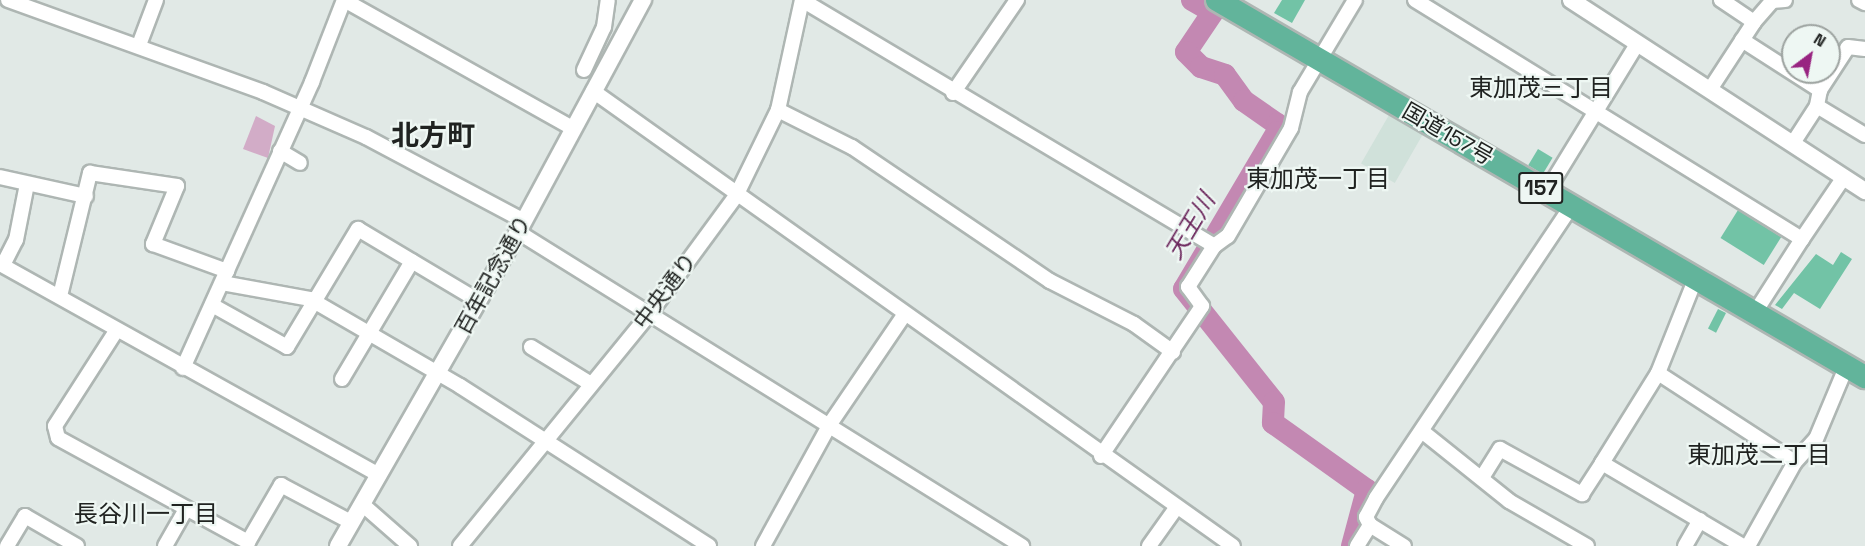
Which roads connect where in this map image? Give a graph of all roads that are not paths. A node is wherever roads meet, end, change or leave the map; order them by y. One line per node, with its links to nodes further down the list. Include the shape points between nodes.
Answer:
1 (8, 0): 20 (street)
2 (156, 0): 20 (street)
3 (344, 0): 29 (street); 32 (street)
4 (608, 0): 23 (street, via 604,27)
5 (643, 0): 26 (street, 百年記念通り)
6 (802, 0): 27 (street); 30 (street, 中央通り)
7 (1017, 0): 27 (street)
8 (1217, 0): 16 (highway, 国道157号 / 157)
9 (1355, 0): 22 (street)
10 (1415, 0): 31 (street)
11 (1571, 0): 19 (street)
12 (1722, 0): 17 (street)
13 (1785, 0): 17 (street, via 1772,1)
14 (1859, 0): 15 (street)
15 (1865, 3)
16 (1243, 6): 22 (highway, 国道157号 / 157)
17 (1754, 21): 18 (street)
18 (1742, 40): 24 (street); 25 (street)
19 (1637, 44): 24 (street); 31 (street)
20 (138, 45): 29 (street)
21 (1865, 49): 25 (street, via 1848,47)
22 (1319, 59): 40 (highway, 国道157号 / 157); 47 (street, via 1300,92 1292,128 1228,236)
23 (584, 70)
24 (1711, 88): 34 (street)
25 (1820, 90): 28 (street)
26 (593, 91): 32 (street, 百年記念通り); 43 (street)
27 (953, 93): 47 (street)
28 (1817, 106): 33 (street); 34 (street)
29 (301, 108): 35 (street); 45 (street)
30 (778, 110): 43 (street, 中央通り); 62 (street, via 852,147 1050,281 1134,324)
31 (1597, 111): 40 (street); 46 (street)
32 (572, 128): 45 (street, 百年記念通り)
33 (1865, 135)
34 (1793, 143): 38 (street)
35 (280, 151): 36 (street); 50 (street)
36 (300, 163)
37 (0, 177): 39 (street)
38 (1844, 177): 41 (street); 46 (street)
39 (27, 184): 42 (street); 49 (street, via 16,240)
40 (1547, 191): 44 (highway, 国道157号 / 157)
41 (1865, 191)
42 (86, 196): 50 (street, via 90,173 177,186 153,244); 52 (street)
43 (736, 196): 56 (street, 中央通り); 58 (street)
44 (1573, 204): 51 (highway, 国道157号 / 157); 70 (street)
45 (521, 226): 54 (street, 百年記念通り); 56 (street)
46 (1802, 239): 57 (street)
47 (1214, 246): 62 (street, via 1188,287 1202,306)
48 (412, 261): 53 (street, via 358,229); 54 (street); 60 (street)
49 (2, 265): 52 (street)
50 (224, 277): 53 (street); 55 (street)
51 (1695, 280): 57 (highway, 国道157号 / 157); 65 (street)
52 (60, 296): 59 (street)
53 (314, 301): 55 (street, via 287,347); 60 (street)
54 (479, 301): 66 (street, 百年記念通り)
55 (212, 305): 63 (street)
56 (650, 313): 68 (street, 中央通り); 69 (street)
57 (1754, 314): 64 (highway, 国道157号 / 157)
58 (904, 315): 69 (street); 72 (street)
59 (116, 331): 63 (street); 79 (street, via 55,433)
60 (369, 334): 66 (street); 67 (street)
61 (531, 347): 68 (street)
62 (1173, 352): 72 (street)
63 (183, 368): 75 (street)
64 (1856, 371): 73 (street, via 1816,439)
65 (1658, 373): 73 (street); 74 (street)
66 (438, 375): 71 (street); 75 (street, 百年記念通り)
67 (342, 379)
68 (591, 384): 71 (street, 中央通り)
69 (830, 424): 90 (street); 91 (street)
70 (1423, 432): 76 (street); 82 (street, via 1376,498 1366,517)
71 (545, 442): 88 (street, 中央通り); 89 (street)
72 (1101, 456): 78 (street)
73 (1795, 462): 99 (street)
74 (1602, 463): 76 (street, via 1582,494 1500,449); 80 (street)
75 (379, 475): 77 (street, 百年記念通り)
76 (1483, 476): 96 (street, via 1509,501)
77 (362, 504): 81 (street, 百年記念通り); 87 (street)
78 (1176, 508): 92 (street); 93 (street)
79 (186, 509): 81 (street, via 248,542 280,485); 85 (street)
80 (1700, 520): 97 (street); 98 (street)
81 (351, 522): 86 (street, 百年記念通り)
82 (1371, 525): 94 (street); 95 (street)
83 (8, 546): 84 (street, via 25,516)
84 (77, 546)
85 (165, 546)
86 (338, 546)
87 (410, 546)
88 (460, 546)
89 (709, 546)
90 (763, 546)
91 (1022, 546)
92 (1149, 546)
93 (1233, 546)
94 (1357, 546)
95 (1404, 546)
96 (1587, 546)
97 (1685, 546)
98 (1743, 546)
99 (1748, 546)

